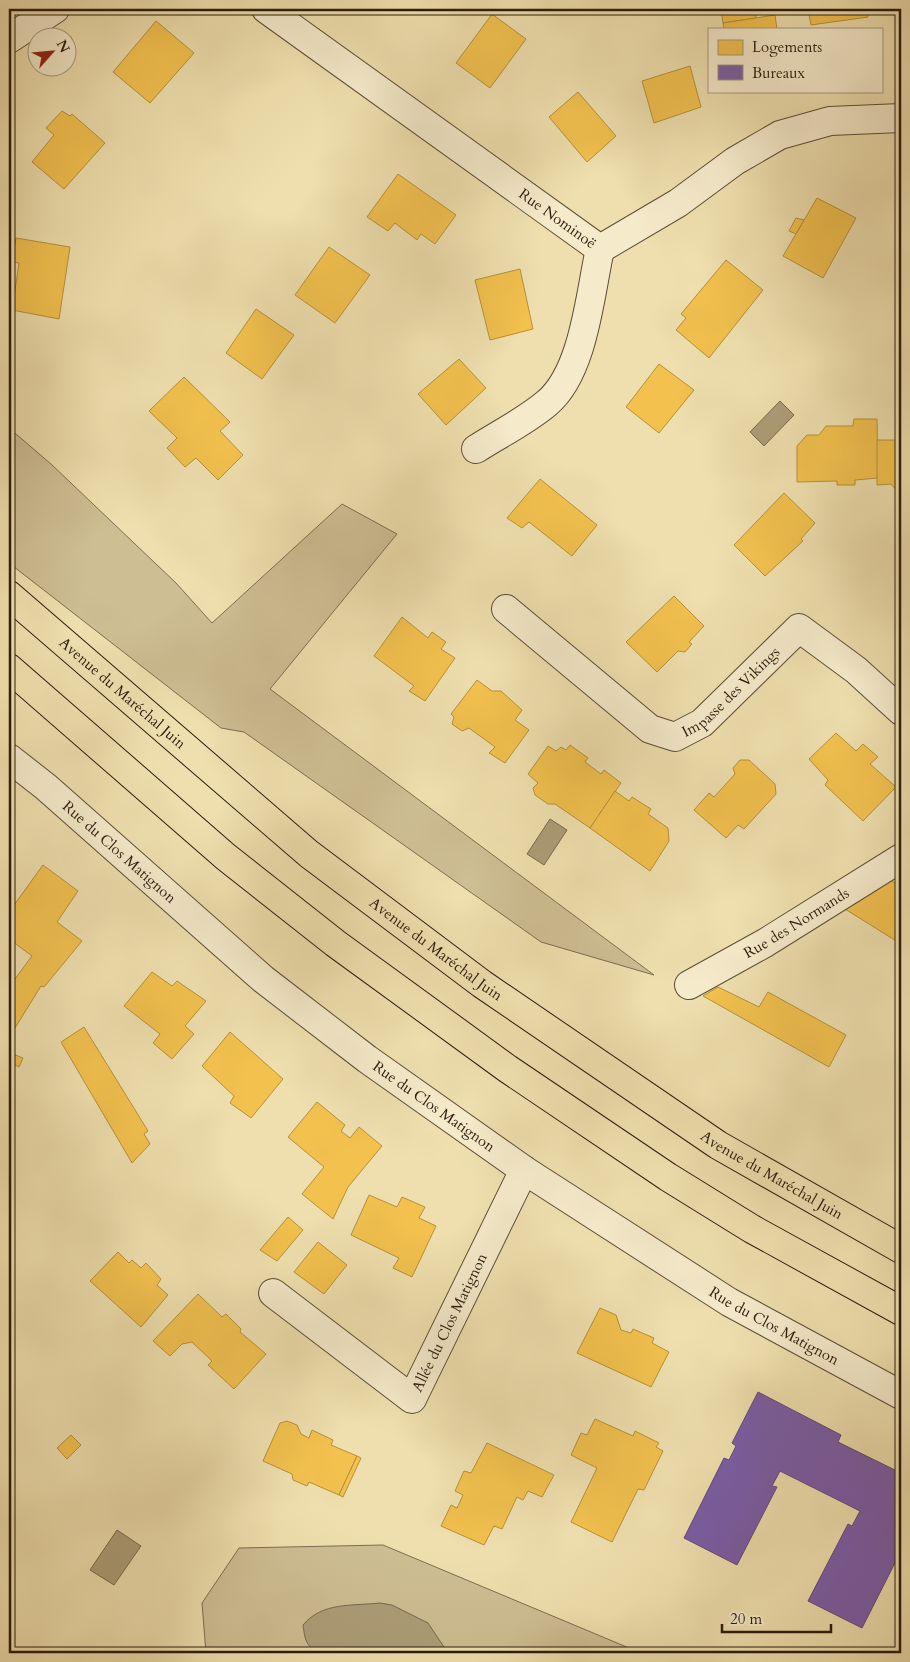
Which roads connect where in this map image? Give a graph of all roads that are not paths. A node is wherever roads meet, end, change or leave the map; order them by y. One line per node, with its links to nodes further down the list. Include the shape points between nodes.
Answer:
1 (55, 9): 3 (street)
2 (266, 9): 5 (street, Rue Nominoë)
3 (9, 40)
4 (901, 118): 5 (street, Rue Nominoë, via 830,120 780,135 735,161 678,203)
5 (600, 249): 6 (street, via 580,344 564,381 547,403)
6 (476, 449)
7 (9, 595): 15 (main road, Avenue du Maréchal Juin, via 309,854 482,984 718,1145)
8 (506, 609): 10 (street, Impasse des Vikings, via 650,729 675,737 702,723 799,628 856,670)
9 (9, 668): 17 (main road, via 226,857 335,943 508,1069 668,1177 752,1229)
10 (901, 712)
11 (9, 758): 14 (street, Rue du Clos Matignon, via 263,979 367,1059)
12 (901, 858): 13 (street, Rue des Normands, via 797,924)
13 (689, 985)
14 (524, 1170): 16 (street, Allée du Clos Matignon, via 412,1399); 18 (street, Rue du Clos Matignon, via 729,1302)
15 (901, 1249)
16 (273, 1293)
17 (901, 1311)
18 (901, 1395)

